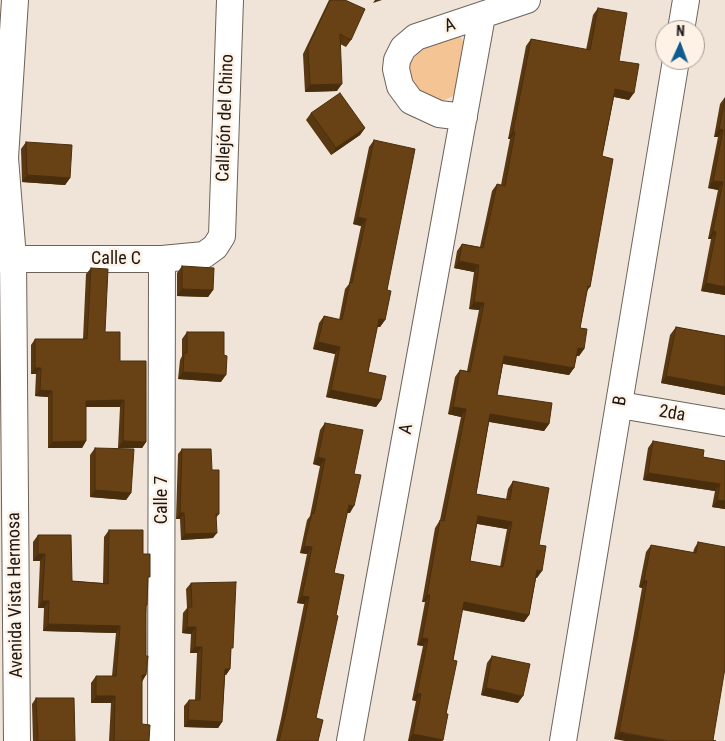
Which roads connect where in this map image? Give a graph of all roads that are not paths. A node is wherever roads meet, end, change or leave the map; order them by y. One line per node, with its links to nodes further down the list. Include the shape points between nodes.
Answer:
1 (15, 0): 10 (street, Avenida Vista Hermosa, via 5,158)
2 (230, 0): 9 (street, Callejón del Chino)
3 (527, 0): 5 (street)
4 (686, 0): 6 (street)
5 (482, 16): 8 (street, A); 8 (street, A, via 416,37 403,48 397,60 400,86 410,101 439,114)
6 (683, 20)
7 (674, 70): 12 (street, B)
8 (464, 117): 16 (street, A)
9 (222, 236): 11 (street, Calle C, via 204,255)
10 (6, 258): 11 (street, Calle C); 14 (street, Avenida Vista Hermosa)
11 (162, 259): 15 (street, Calle 7)
12 (620, 405): 13 (street, 2da); 17 (street, B)
13 (725, 423)
14 (17, 741)
15 (161, 741)
16 (350, 741)
17 (563, 741)

